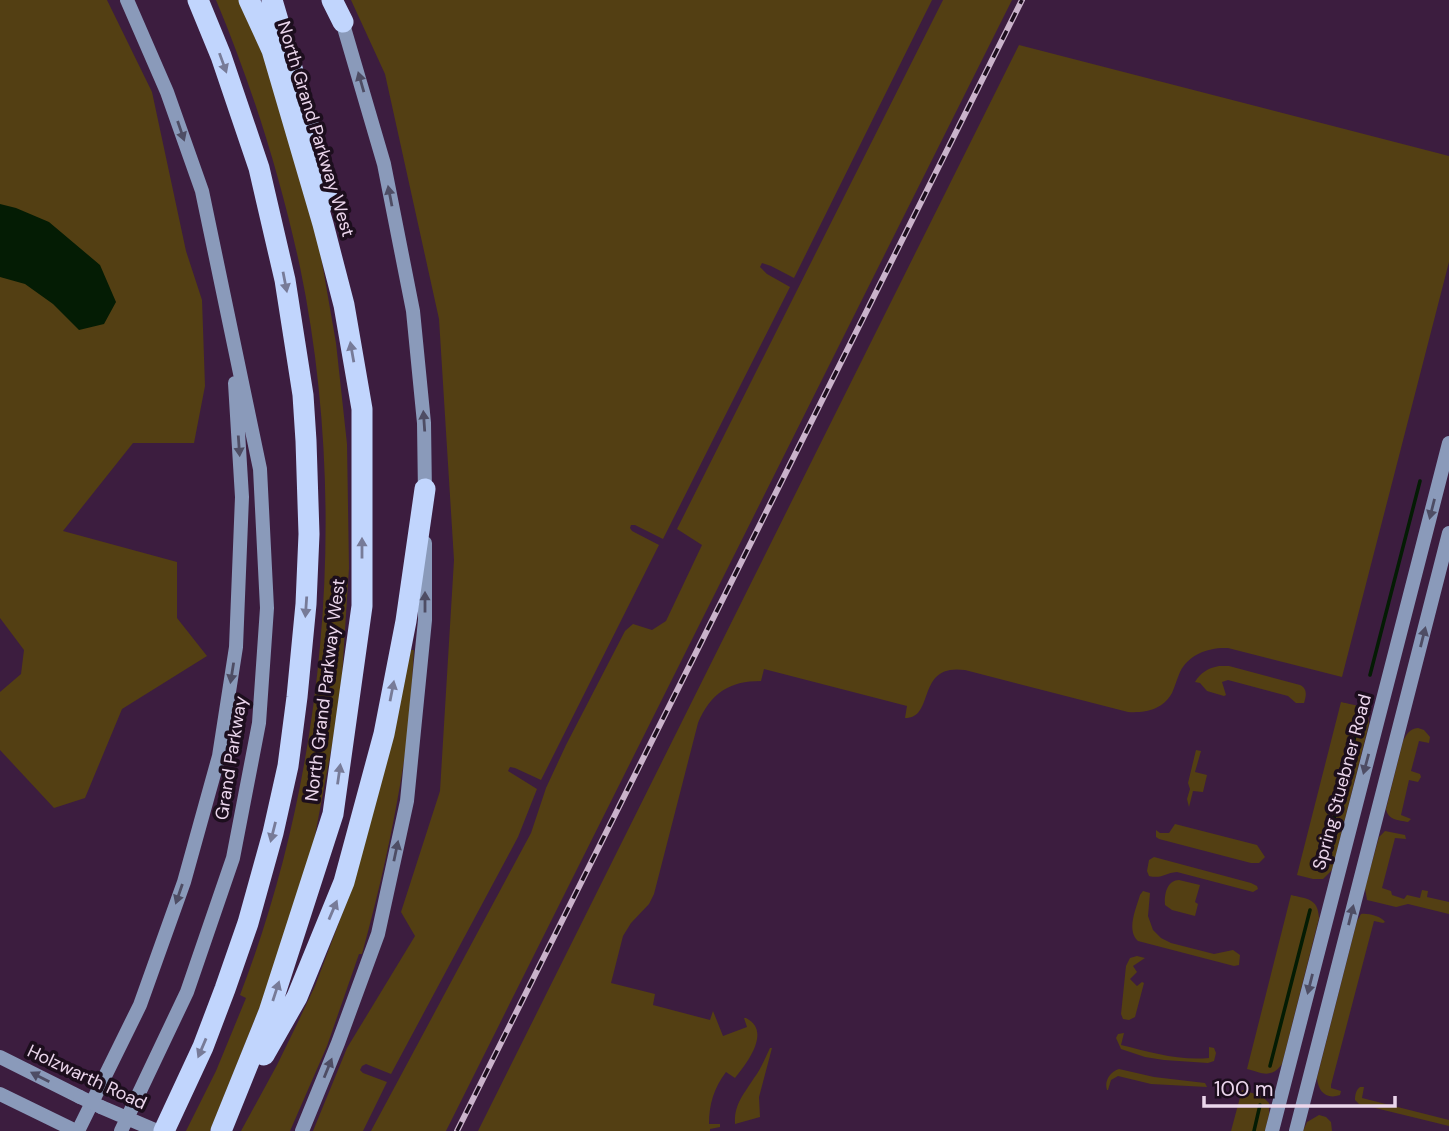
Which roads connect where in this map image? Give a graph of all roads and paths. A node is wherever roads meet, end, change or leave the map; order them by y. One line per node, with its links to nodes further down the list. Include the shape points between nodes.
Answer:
1 (127, 0): 8 (main road, one-way to 8, via 167,92 202,191)
2 (198, 0): 19 (highway, North Grand Parkway West, one-way to 19, via 259,168 285,280 303,396 309,534 297,697 273,833 203,1047)
3 (249, 0): 7 (highway, North Grand Parkway West, via 272,50)
4 (272, 0): 7 (highway, via 327,187)
5 (333, 0): 6 (highway)
6 (344, 22): 10 (main road, one-way to 6, via 413,311 384,164)
7 (323, 224): 18 (highway, North Grand Parkway West, one-way to 7, via 269,1012 333,814 362,606 362,409 344,305)
8 (231, 330): 17 (main road, Grand Parkway, via 260,469 267,608 259,723 233,858 187,992); 20 (main road, one-way to 20, via 242,496 236,647 219,756 184,882 140,1005)
9 (1449, 443): 12 (main road, Spring Stuebner Road, one-way to 12)
10 (425, 489): 18 (highway, one-way to 10, via 297,997 344,882 384,734); 21 (main road, one-way to 10, via 378,934 407,801 425,620)
11 (1449, 533): 13 (main road, one-way to 11)
12 (1384, 698): 13 (main road); 14 (main road); 22 (main road, Spring Stuebner Road, one-way to 22)
13 (1406, 703): 14 (main road)
14 (1402, 720): 23 (main road, one-way to 14)
15 (0, 1057): 17 (main road, Holzwarth Road, one-way to 15, bridge, via 100,1107)
16 (0, 1094): 20 (main road)
17 (124, 1124): 19 (main road, Holzwarth Road)
18 (223, 1127)
19 (155, 1129)
20 (74, 1130)
21 (302, 1131)
22 (1272, 1131)
23 (1296, 1131)

